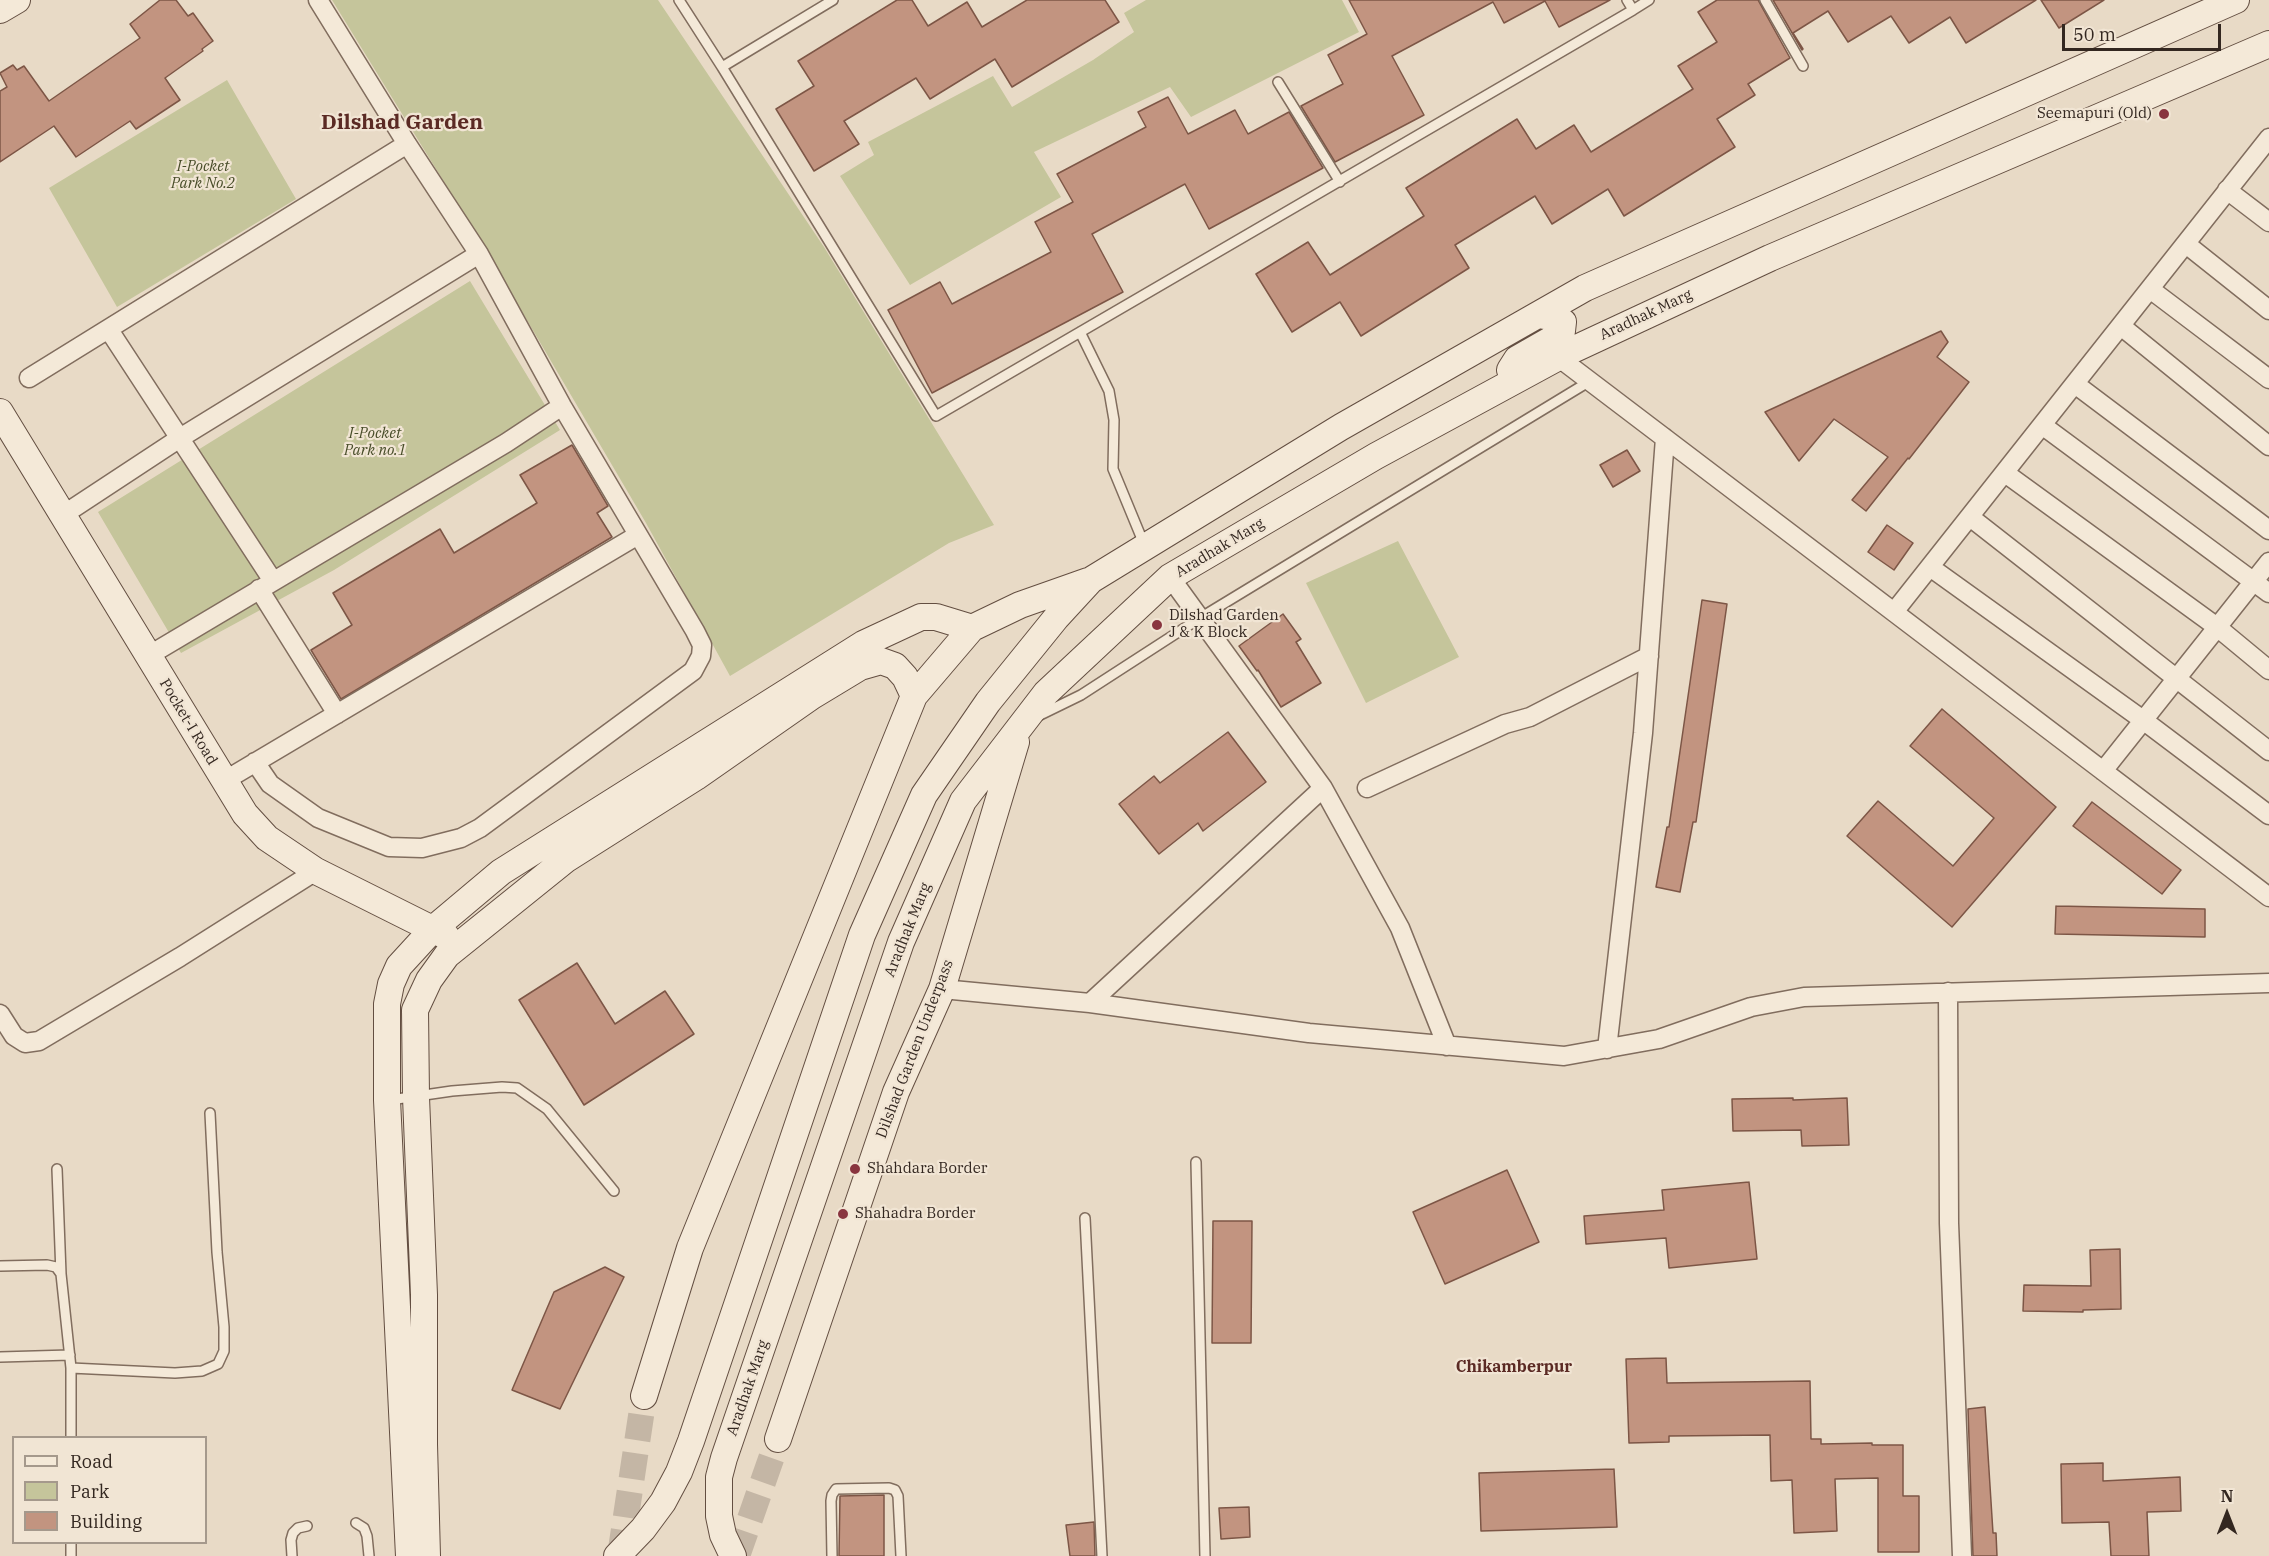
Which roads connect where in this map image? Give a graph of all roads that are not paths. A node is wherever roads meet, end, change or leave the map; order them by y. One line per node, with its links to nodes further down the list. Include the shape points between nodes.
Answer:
1 (17, 0): 9 (main road)
2 (318, 0): 16 (street)
3 (679, 0): 13 (lane)
4 (833, 0): 13 (lane)
5 (1627, 0): 10 (lane)
6 (1649, 0): 10 (lane)
7 (1765, 0): 12 (lane)
8 (2236, 0): 24 (main road, via 1585,288)
9 (0, 10)
10 (1633, 10): 17 (lane)
11 (2269, 47): 28 (main road, Aradhak Marg, via 1770,258)
12 (1803, 66)
13 (722, 67): 27 (lane, via 936,416)
14 (1278, 82): 17 (lane)
15 (2269, 138): 18 (street)
16 (407, 144): 21 (street); 26 (street)
17 (1340, 182): 27 (lane)
18 (2227, 190): 19 (street); 20 (street)
19 (2269, 222)
20 (2186, 244): 22 (street); 23 (street)
21 (478, 254): 34 (street); 37 (street)
22 (2150, 289): 25 (street); 30 (street)
23 (2269, 310)
24 (1538, 315): 33 (main road, via 1557,318 1563,322 1562,331 1517,359); 45 (main road, via 1341,427)
25 (2121, 326): 32 (street); 39 (street)
26 (109, 330): 29 (street); 37 (street)
27 (1080, 332): 45 (lane, via 1109,391 1114,420 1113,469)
28 (1558, 357): 31 (street); 33 (main road, Aradhak Marg)
29 (29, 378)
30 (2269, 379)
31 (1590, 381): 38 (street); 54 (lane)
32 (2075, 384): 36 (street); 43 (street)
33 (1501, 388): 48 (main road, Aradhak Marg)
34 (562, 406): 44 (street); 51 (street)
35 (0, 412): 41 (main road, Pocket-I Road)
36 (2042, 425): 40 (street); 50 (street)
37 (180, 438): 41 (street); 51 (street)
38 (1665, 438): 53 (street); 59 (street)
39 (2269, 446)
40 (2005, 473): 42 (street); 55 (street)
41 (63, 515): 58 (main road, Pocket-I Road)
42 (1970, 518): 47 (street); 61 (street)
43 (2269, 530)
44 (638, 535): 63 (street); 67 (street, via 702,645 693,671 480,828 461,838 422,848 389,847 318,818 270,784)
45 (1145, 547): 49 (main road)
46 (2269, 562): 50 (street)
47 (1930, 567): 53 (street); 64 (street)
48 (1170, 577): 54 (street); 65 (main road, Aradhak Marg, via 1046,693)
49 (1091, 580): 56 (main road, via 1020,605); 106 (main road, via 988,702 924,795 861,934 683,1462 663,1502)
50 (2254, 581): 52 (street); 55 (street)
51 (266, 585): 58 (street); 63 (street)
52 (2269, 593)
53 (1894, 612): 68 (street)
54 (1200, 618): 65 (lane, via 1081,695); 70 (street)
55 (2217, 627): 60 (street); 61 (street)
56 (972, 628): 57 (main road, via 936,616 921,617); 62 (main road)
57 (867, 654): 62 (main road, via 895,666); 73 (main road)
58 (148, 656): 69 (main road, Pocket-I Road)
59 (1648, 656): 71 (street, via 1530,717 1505,724); 84 (street, via 1643,733)
60 (2269, 670)
61 (2176, 679): 64 (street); 66 (street)
62 (914, 696): 97 (main road, via 690,1248)
63 (337, 714): 67 (street)
64 (2143, 720): 68 (street); 72 (street)
65 (1021, 724): 79 (main road, Dilshad Garden Underpass); 107 (main road, Aradhak Marg, via 963,801 897,953 724,1458 719,1477 719,1516)
66 (2269, 751)
67 (255, 762): 69 (street)
68 (2103, 771): 75 (street)
69 (224, 781): 74 (main road, Pocket-I Road, via 245,814 267,838)
70 (1323, 788): 81 (street); 83 (street, via 1400,928)
71 (1367, 788)
72 (2269, 815)
73 (600, 824): 76 (main road, via 501,872); 77 (main road, via 565,860)
74 (316, 871): 76 (main road, Pocket-I Road); 82 (street, via 39,1041 25,1043 14,1036)
75 (2269, 897)
76 (432, 930): 77 (main road, Pocket-I Road); 86 (main road, via 399,966 391,984 387,1004)
77 (461, 943): 85 (main road, via 429,980 415,1010)
78 (2269, 983): 80 (street)
79 (942, 989): 81 (street); 99 (main road, Dilshad Garden Underpass, via 896,1092)
80 (1948, 992): 84 (street, via 1804,997 1751,1007 1659,1039); 112 (street, via 1949,1223)
81 (1090, 1003): 83 (street, via 1309,1033)
82 (0, 1014)
83 (1447, 1046): 84 (street, via 1564,1056)
84 (1607, 1049)
85 (416, 1097): 86 (lane); 90 (lane, via 517,1088 547,1109); 105 (main road)
86 (387, 1100): 104 (main road)
87 (210, 1113): 96 (lane, via 224,1327 224,1351 218,1364 202,1371 175,1373)
88 (1196, 1162): 111 (lane)
89 (57, 1169): 93 (lane)
90 (614, 1191)
91 (1085, 1218): 110 (lane)
92 (0, 1266): 93 (lane, via 47,1265 56,1267)
93 (61, 1274): 94 (lane)
94 (70, 1355): 95 (lane); 96 (lane)
95 (0, 1357)
96 (71, 1368): 98 (lane)
97 (644, 1396)
98 (71, 1436)
99 (778, 1439)
100 (356, 1523): 103 (lane, via 364,1528)
101 (307, 1526): 102 (lane, via 293,1533)
102 (292, 1556)
103 (369, 1556)
104 (409, 1556)
105 (428, 1556)
106 (617, 1556)
107 (733, 1556)
108 (832, 1556): 109 (lane, via 831,1501 836,1489 889,1488 898,1496)
109 (901, 1556)
110 (1102, 1556)
111 (1205, 1556)
112 (1962, 1556)

